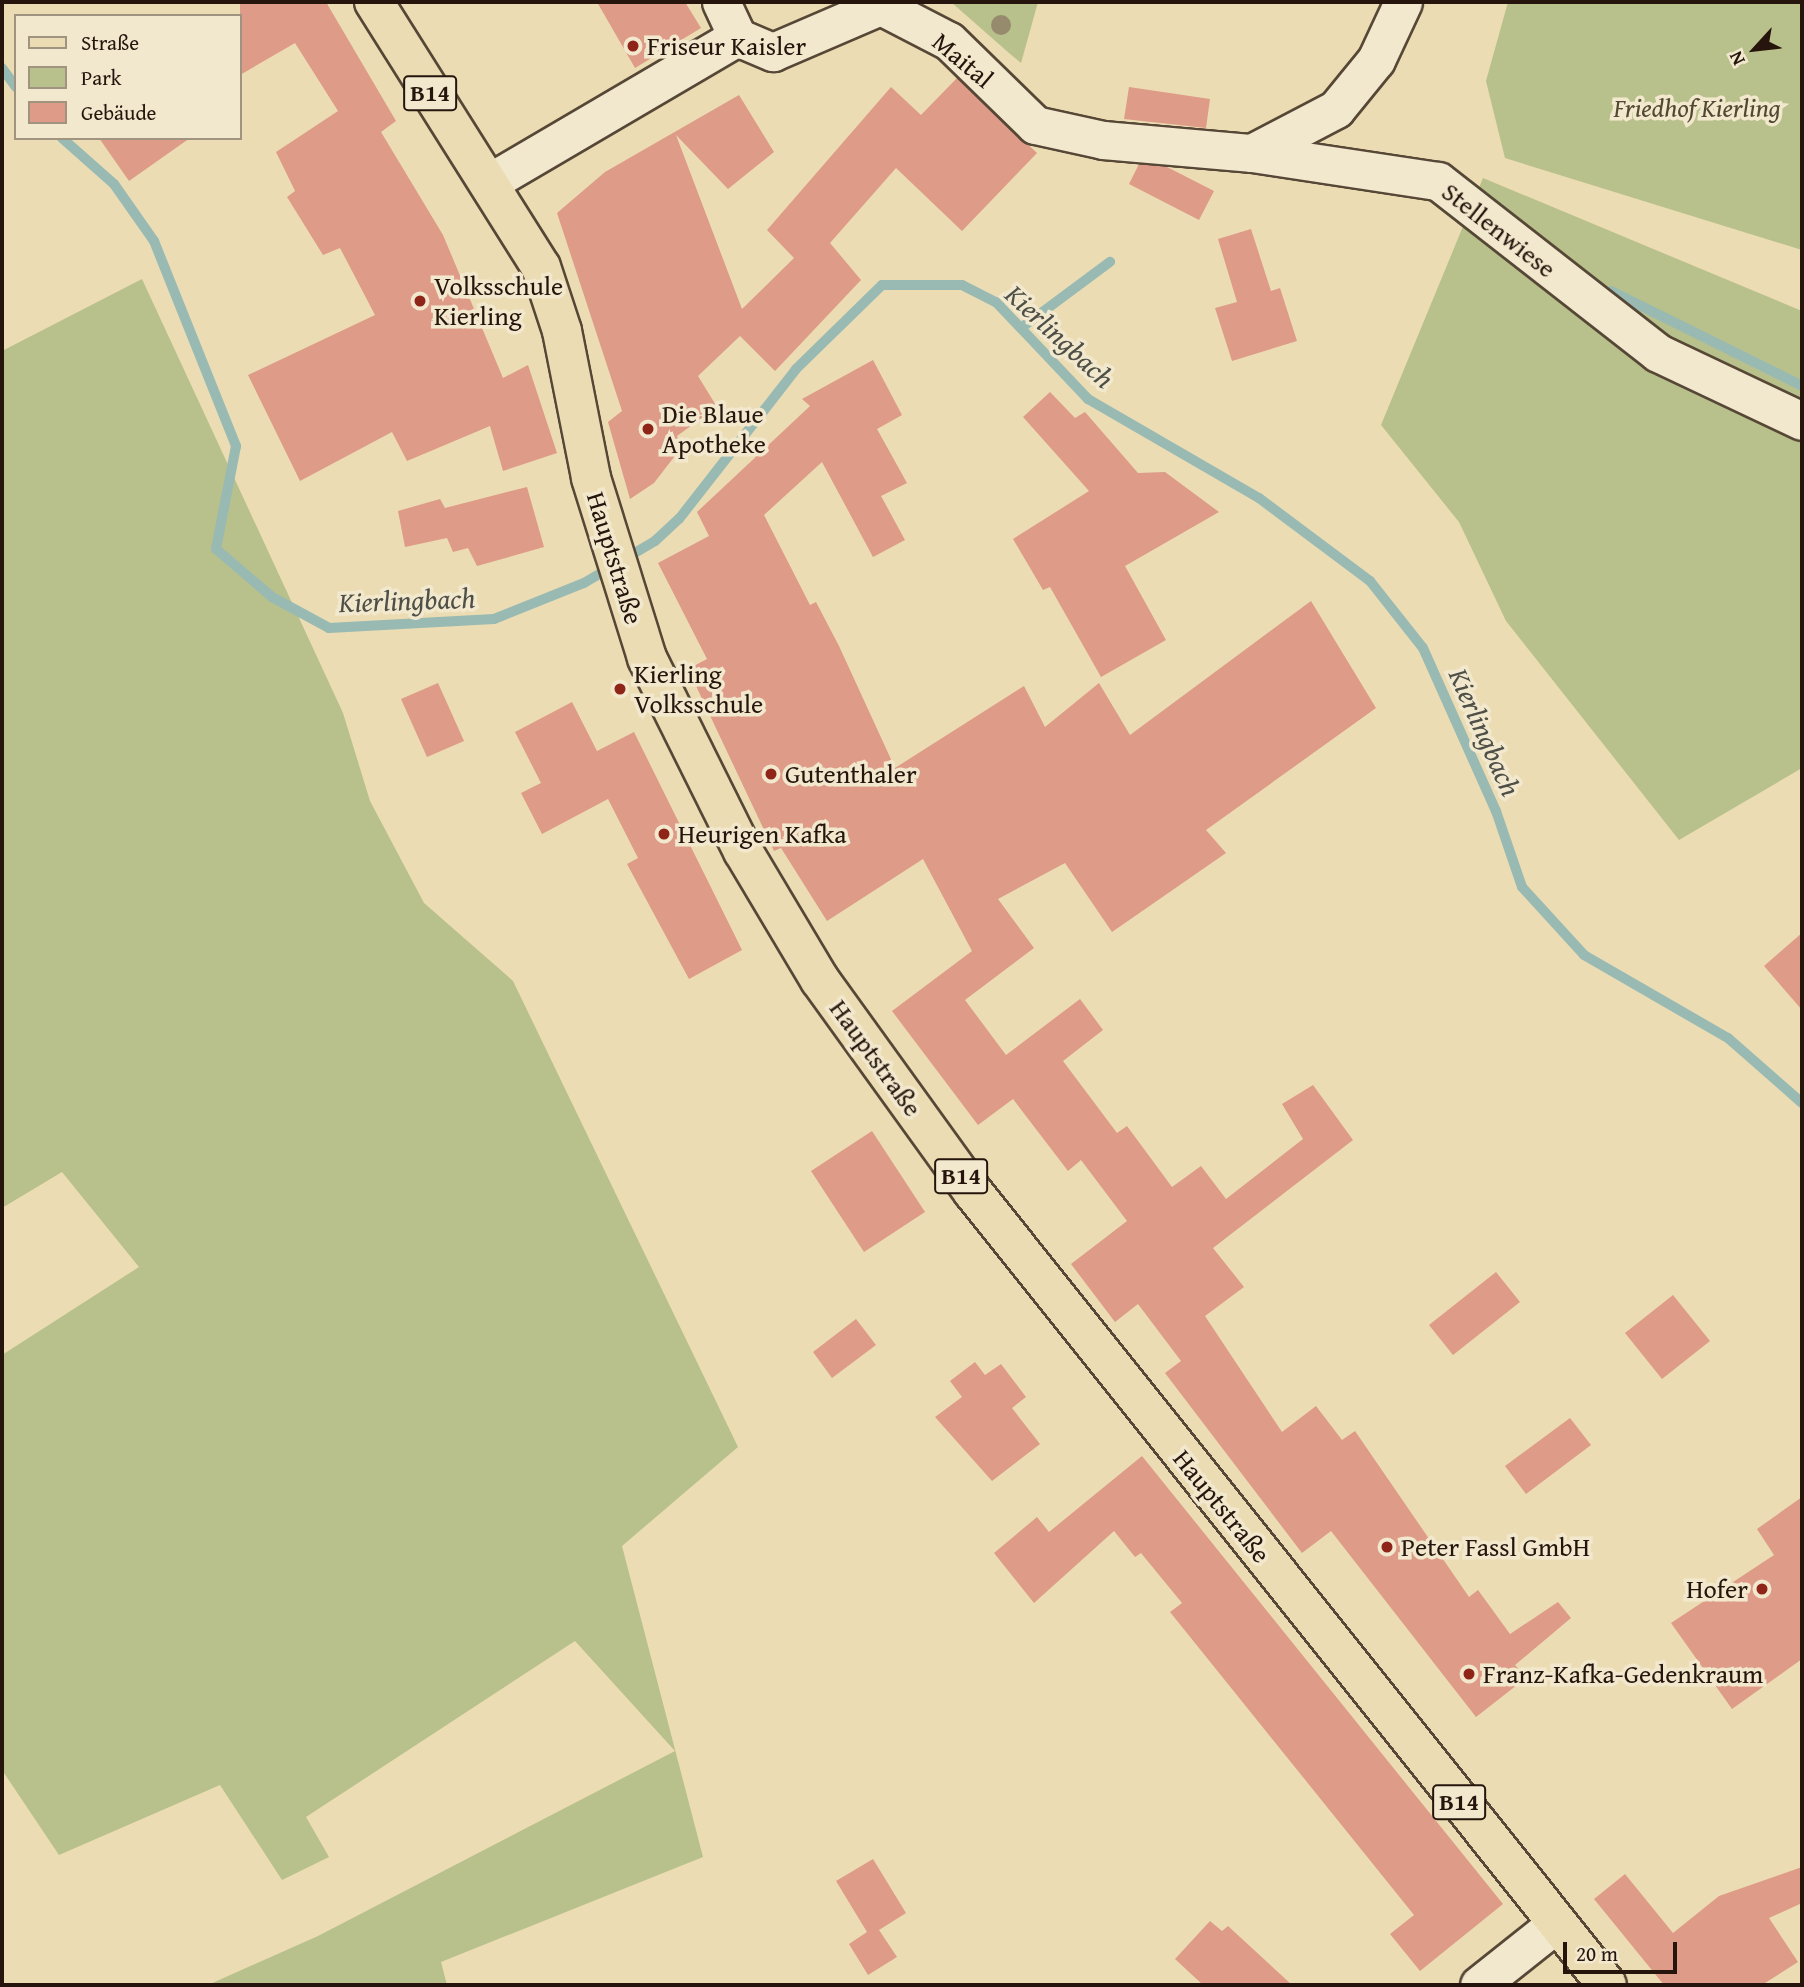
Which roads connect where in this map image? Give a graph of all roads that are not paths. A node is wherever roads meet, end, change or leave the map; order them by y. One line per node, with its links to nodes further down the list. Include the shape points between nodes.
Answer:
1 (374, 2): 8 (main road, Hauptstraße / B14)
2 (721, 2): 5 (street)
3 (1403, 2): 7 (street, via 1376,60 1336,109)
4 (886, 4): 5 (street, via 773,52); 6 (street, Maital, via 949,41)
5 (737, 37): 8 (street)
6 (1034, 125): 7 (street, Stellenwiese, via 1103,140)
7 (1252, 153): 9 (street, Stellenwiese, via 1438,181 1658,353)
8 (490, 182): 10 (main road, Hauptstraße / B14, via 541,267 551,296 609,543 647,659 761,883 853,1029 990,1214)
9 (1802, 421)
10 (1557, 1923): 11 (street); 12 (main road, Hauptstraße / B14)
11 (1479, 1985)
12 (1606, 1985)

